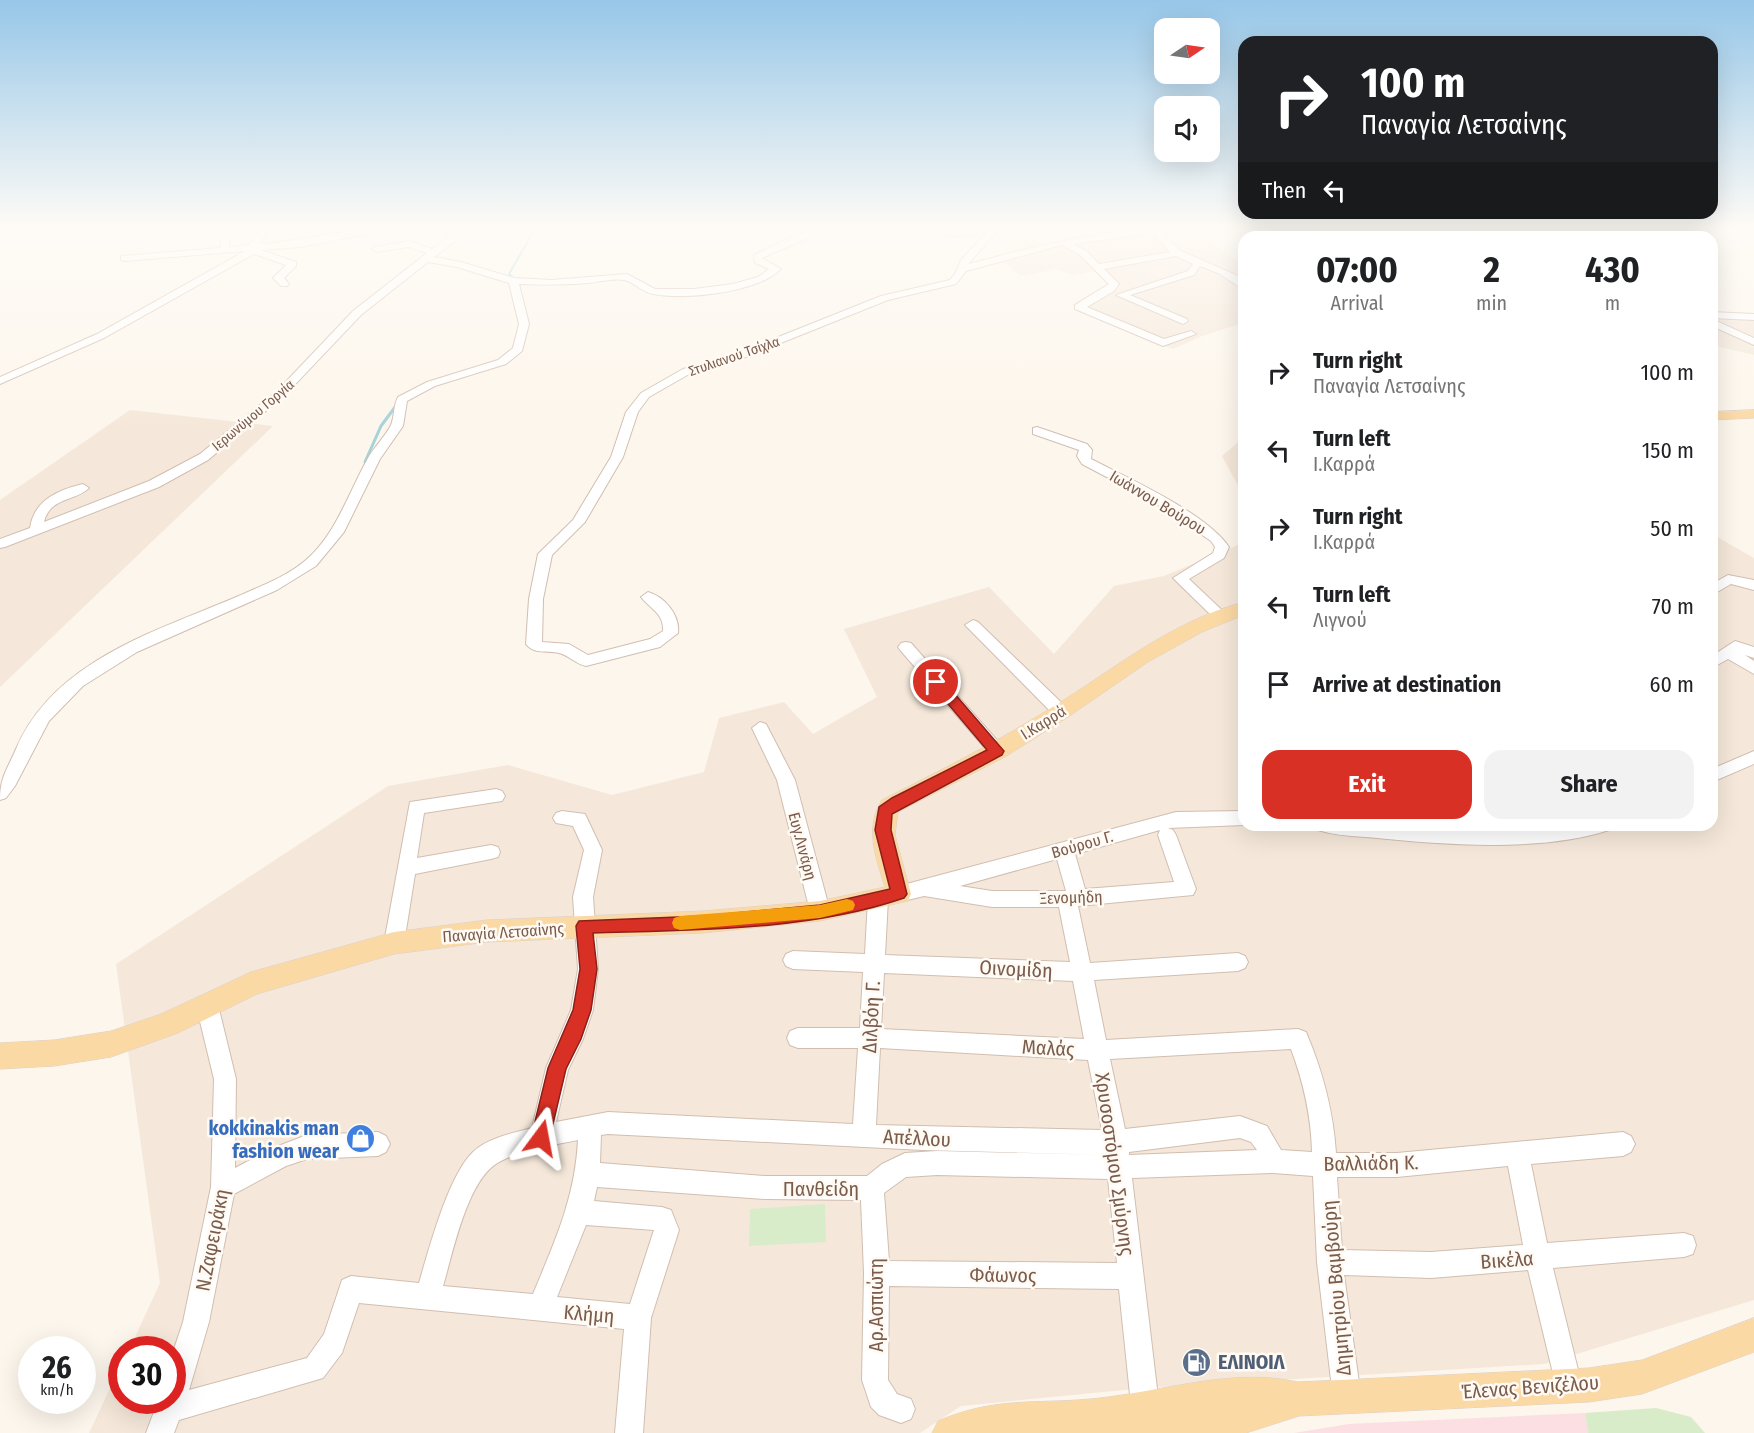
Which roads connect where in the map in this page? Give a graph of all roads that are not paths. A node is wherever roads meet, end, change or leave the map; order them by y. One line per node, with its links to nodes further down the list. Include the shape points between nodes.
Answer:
1 (179, 295): 13 (street, via 94,341)
2 (380, 295): 18 (street, Ιερωνύμου Γοργία, via 357,313 282,393)
3 (519, 295): 38 (street, via 524,324 518,349 492,366 431,384 402,399 398,426 385,439 340,527 319,555 278,583 143,642 77,682 42,719)
4 (895, 295): 24 (street, Στυλιανού Τσίχλα, via 737,357 687,371 651,390 637,403 617,457 578,522 545,554 536,599 534,644 559,646 586,661 656,643 670,633 670,620)
5 (1100, 295): 11 (street, via 1080,308 1163,343)
6 (1121, 295): 9 (street)
7 (1718, 315): 8 (street)
8 (1754, 316)
9 (1183, 321)
10 (1718, 325): 12 (street)
11 (1191, 334)
12 (1754, 342)
13 (0, 381)
14 (1754, 414): 16 (main road)
15 (243, 415): 18 (street)
16 (1718, 416)
17 (1037, 431): 26 (street, Ιωάννου Βούρου, via 1077,442 1086,450 1086,461 1157,498 1218,541 1222,547 1219,555 1180,578)
18 (217, 446): 20 (street, Ιερωνύμου Γοργία, via 171,476)
19 (83, 488): 20 (street, via 50,500 38,517)
20 (36, 530): 21 (street, Ιερωνύμου Γοργία)
21 (0, 544)
22 (1718, 586): 23 (street, via 1728,579)
23 (1754, 586)
24 (648, 597)
25 (1238, 611): 26 (main road, Ι.Καρρά)
26 (1221, 617): 33 (main road, Ι.Καρρά, via 1141,657)
27 (974, 625): 33 (street)
28 (906, 647): 35 (street)
29 (1729, 652): 30 (street, via 1737,646); 31 (street); 32 (street)
30 (1754, 653)
31 (1718, 659)
32 (1754, 669)
33 (1061, 712): 35 (main road, Ι.Καρρά)
34 (760, 728): 51 (street, Ευγ.Λινάρη, via 786,780)
35 (997, 751): 49 (main road, Ι.Καρρά, via 885,811)
36 (1754, 757): 37 (street)
37 (1718, 773)
38 (0, 793)
39 (496, 796): 47 (street, via 416,807)
40 (562, 818): 52 (street, via 579,819 593,850 583,897)
41 (1238, 818): 45 (street, Βούρου Γ., via 1176,819)
42 (1379, 831): 43 (street, via 1493,835)
43 (1564, 831)
44 (1167, 835): 50 (street, Ξενομήδη, via 1186,889)
45 (1064, 849): 48 (street, Βούρου Γ.); 50 (street, Χρυσοστόμου Σμύρνης)
46 (491, 852): 47 (street)
47 (405, 868): 53 (street)
48 (924, 888): 49 (street, Ξενομήδη); 50 (street, Ξενομήδη, via 992,899)
49 (888, 896): 51 (main road, Παναγία Λετσαίνης); 55 (street, Διλβόη Γ.)
50 (1073, 899): 57 (street, Χρυσοστόμου Σμύρνης)
51 (820, 912): 52 (main road, Παναγία Λετσαίνης, via 703,922)
52 (585, 926): 53 (main road, Παναγία Λετσαίνης, via 487,931); 66 (street, via 588,969 582,1010 557,1068)
53 (394, 944): 58 (main road, Παναγία Λετσαίνης, via 278,974)
54 (793, 960): 55 (street, Οινομίδη)
55 (874, 961): 57 (street, Οινομίδη); 60 (street, Διλβόη Γ.)
56 (1238, 962): 57 (street, Οινομίδη)
57 (1083, 972): 62 (street, Χρυσοστόμου Σμύρνης)
58 (207, 1005): 63 (main road, Παναγία Λετσαίνης, via 111,1044); 75 (street, Ν.Ζαφειράκη, via 225,1088)
59 (798, 1038): 60 (street, Μαλάς)
60 (870, 1038): 62 (street, Μαλάς); 65 (street, Διλβόη Γ.)
61 (1298, 1039): 62 (street, Μαλάς); 72 (street, Δημητρίου Βαμβούρη, via 1322,1115)
62 (1099, 1050): 67 (street, Χρυσοστόμου Σμύρνης)
63 (0, 1056)
64 (590, 1126): 65 (street, Απέλλου, via 608,1123); 66 (street, Απέλλου); 74 (street)
65 (864, 1135): 67 (street, Απέλλου)
66 (541, 1138): 83 (street, Απέλλου, via 501,1148 480,1160 448,1231)
67 (1116, 1142): 71 (street, Απέλλου, via 1240,1127 1263,1135); 73 (street, Χρυσοστόμου Σμύρνης)
68 (378, 1144): 75 (street, via 307,1147 281,1156)
69 (1623, 1144): 70 (street, Βαλλιάδη Κ.)
70 (1517, 1155): 72 (street, Βαλλιάδη Κ., via 1397,1165); 79 (street)
71 (1273, 1161): 72 (street, Βαλλιάδη Κ.); 73 (street, Βαλλιάδη Κ.)
72 (1326, 1165): 80 (street, Δημητρίου Βαμβούρη)
73 (1118, 1167): 76 (street, Πανθείδη, via 937,1162 905,1165 890,1172); 82 (street, Χρυσοστόμου Σμύρνης)
74 (588, 1174): 76 (street, Πανθείδη, via 753,1189); 77 (street)
75 (223, 1187): 87 (street, Ν.Ζαφειράκη)
76 (873, 1188): 81 (street, Αρ.Ασπιώτη)
77 (579, 1212): 84 (street); 85 (street, via 662,1220 667,1230)
78 (1684, 1245): 79 (street, Βικέλα)
79 (1538, 1258): 80 (street, Βικέλα, via 1431,1265); 88 (street)
80 (1330, 1263): 89 (street, Δημητρίου Βαμβούρη)
81 (877, 1273): 82 (street, Φάωνος); 91 (street, Αρ.Ασπιώτη, via 875,1380 880,1397)
82 (1130, 1276): 92 (street, Χρυσοστόμου Σμύρνης)
83 (427, 1297): 84 (street, Κλήμη); 90 (street, Κλήμη, via 351,1289 329,1351 314,1369)
84 (540, 1310): 85 (street, Κλήμη)
85 (638, 1318): 93 (street)
86 (1754, 1335): 88 (main road, Έλενας Βενιζέλου, via 1642,1377)
87 (186, 1355)
88 (1569, 1386): 89 (main road, Έλενας Βενιζέλου)
89 (1347, 1397): 92 (main road, Έλενας Βενιζέλου, via 1299,1400 1213,1426)
90 (186, 1406)
91 (901, 1409)
92 (1142, 1424): 94 (main road, Έλενας Βενιζέλου, via 1107,1415 992,1420)
93 (629, 1433)
94 (950, 1433)

